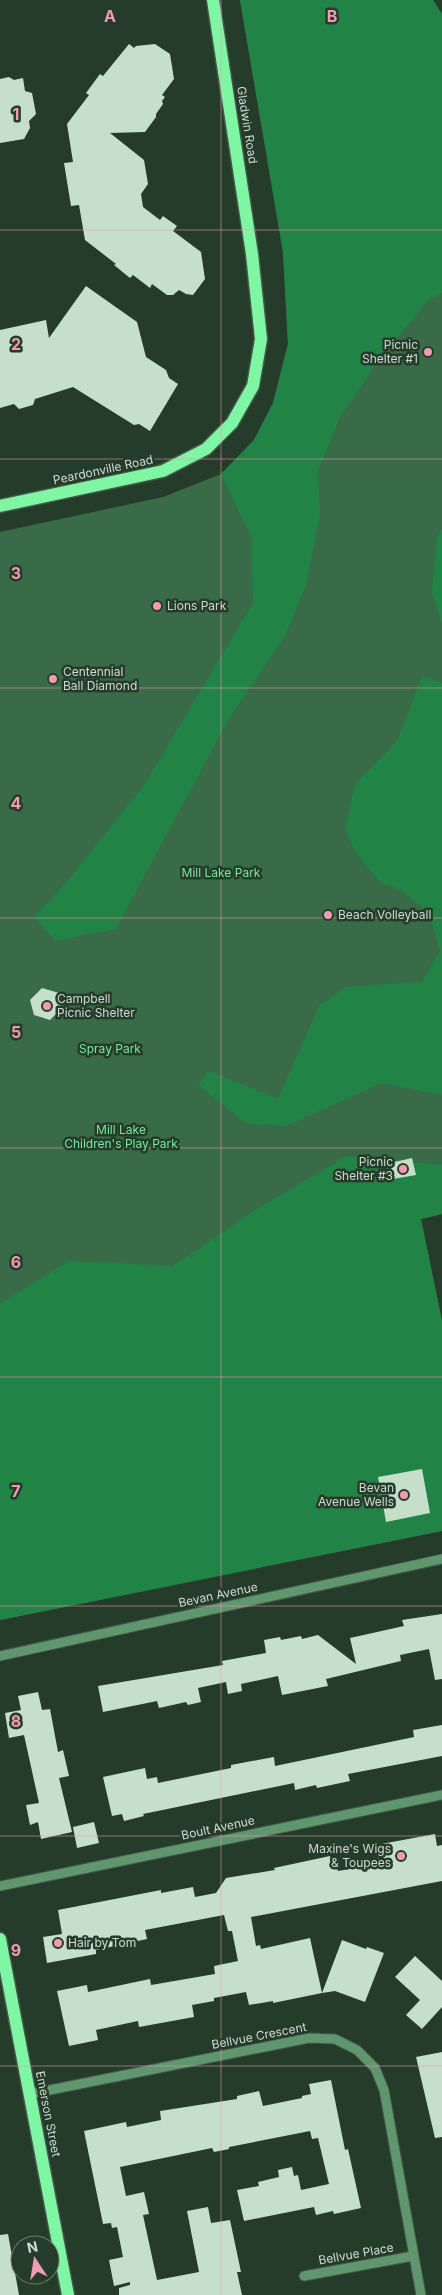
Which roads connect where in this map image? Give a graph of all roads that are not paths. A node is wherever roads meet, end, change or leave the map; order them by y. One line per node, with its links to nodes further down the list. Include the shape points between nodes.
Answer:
1 (213, 0): 2 (main road, Gladwin Road)
2 (252, 254): 3 (main road, Peardonville Road, via 261,339 253,386 232,423 206,449 163,471)
3 (0, 506)
4 (442, 1559): 5 (street, Bevan Avenue)
5 (0, 1656)
6 (442, 1795): 7 (street, Boult Avenue)
7 (0, 1886)
8 (0, 1939): 9 (main road, Emerson Street)
9 (30, 2094): 10 (street, Bellvue Crescent, via 309,2038 335,2039 356,2050 375,2068 384,2090); 12 (main road, Emerson Street)
10 (413, 2256): 11 (street, Bellvue Place); 13 (street, Bellvue Crescent)
11 (304, 2276)
12 (68, 2295)
13 (421, 2295)

